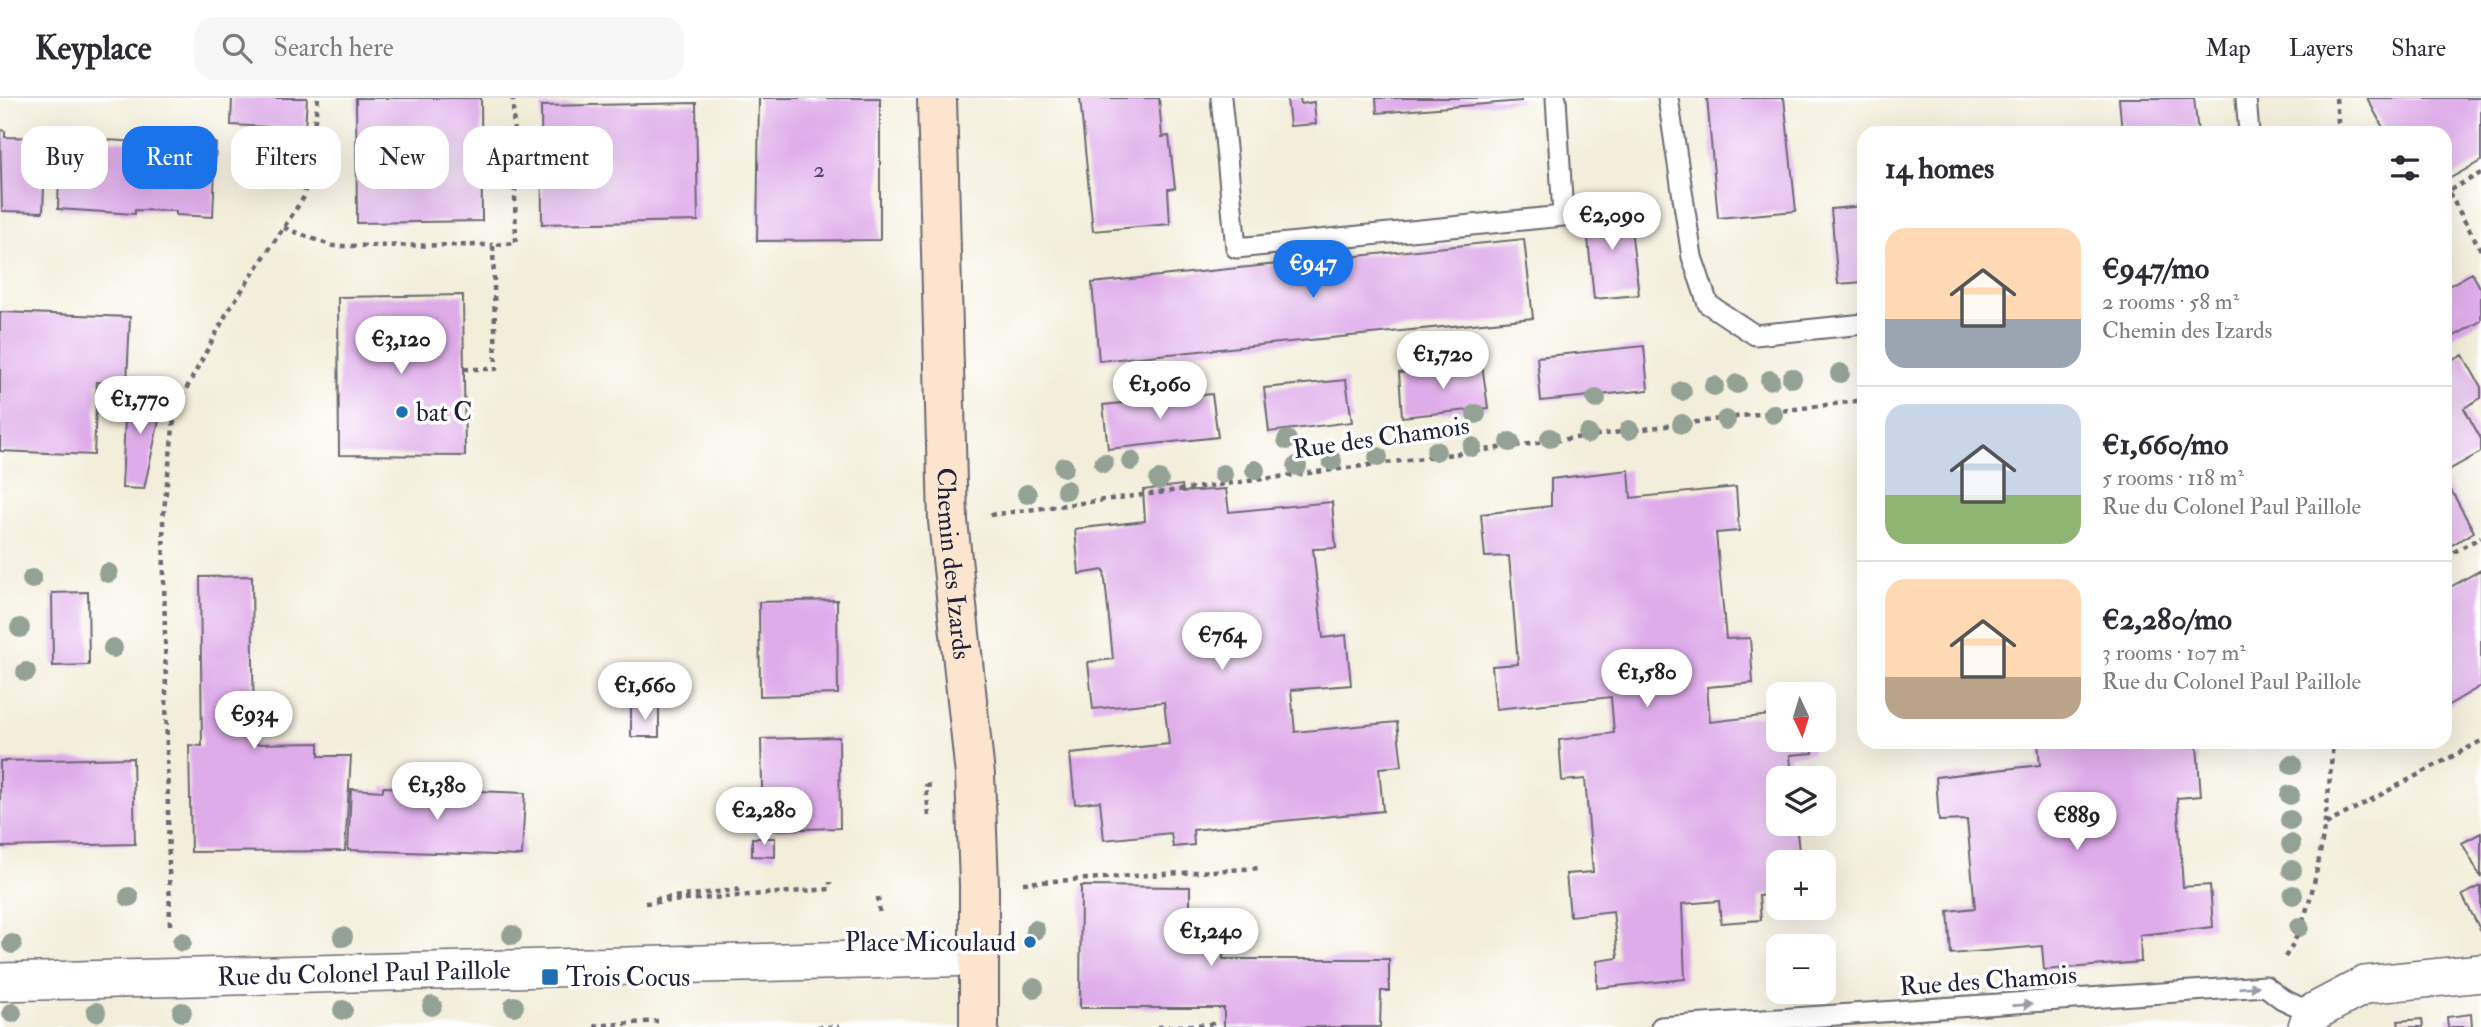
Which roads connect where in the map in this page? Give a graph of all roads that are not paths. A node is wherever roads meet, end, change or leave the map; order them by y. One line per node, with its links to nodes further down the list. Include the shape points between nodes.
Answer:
1 (937, 98): 8 (street, Chemin des Izards, via 947,521 975,775)
2 (1221, 98): 3 (lane, via 1236,248 1563,216)
3 (1556, 98)
4 (1668, 98): 7 (lane, via 1692,257 1708,304 1755,335)
5 (2246, 98): 6 (lane)
6 (2248, 126)
7 (1857, 325)
8 (979, 957): 10 (street, Rue du Colonel Paul Paillole); 12 (street, Chemin des Izards)
9 (2481, 973): 11 (street, via 2365,985)
10 (0, 982)
11 (2310, 1020): 13 (lane, Rue des Chamois, one-way to 11, via 2265,986)
12 (979, 1027)
13 (1661, 1027)

